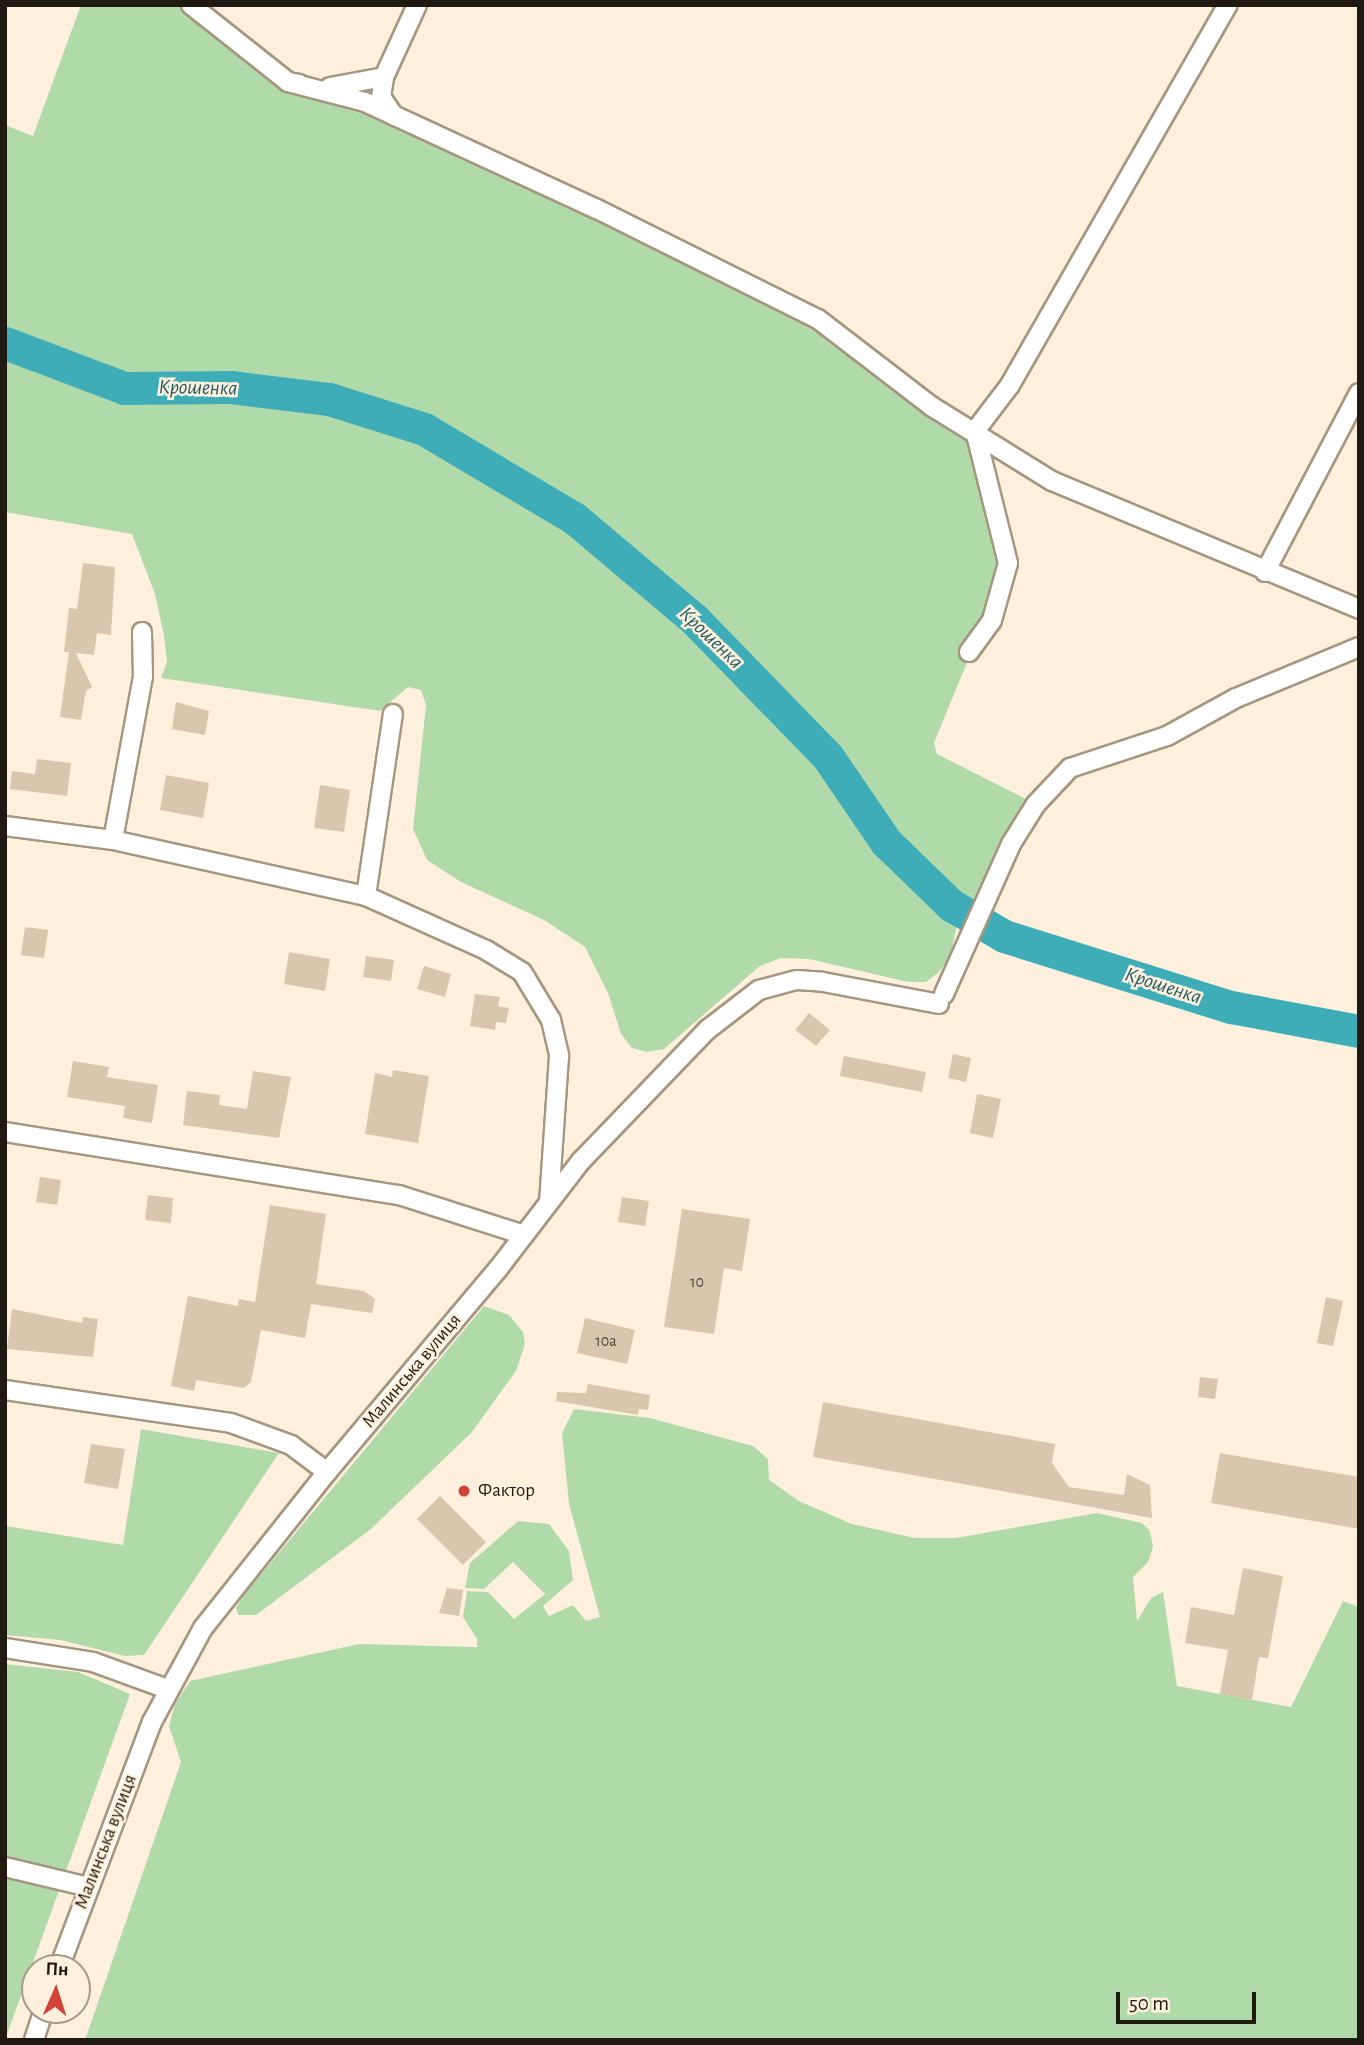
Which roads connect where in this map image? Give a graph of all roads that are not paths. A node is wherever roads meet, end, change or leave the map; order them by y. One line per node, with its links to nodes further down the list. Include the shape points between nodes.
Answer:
1 (191, 5): 5 (street, via 288,82)
2 (418, 5): 4 (street)
3 (1228, 5): 8 (street, via 1010,385)
4 (384, 77): 5 (street, via 351,86); 6 (street, via 382,97)
5 (320, 87): 6 (street)
6 (394, 116): 8 (street, via 597,209 818,319 930,406)
7 (1359, 393): 9 (street)
8 (975, 431): 9 (street, via 1052,481); 13 (street, via 1008,563 992,620)
9 (1265, 572): 10 (street)
10 (1359, 609)
11 (142, 632): 16 (street, via 143,677)
12 (1359, 647): 19 (street, Малинська вулиця, via 1236,698 1167,736 1070,768 1036,804 1011,844 941,999 797,980 759,990 707,1030 658,1079)
13 (969, 652)
14 (393, 714): 17 (street)
15 (5, 826): 16 (street)
16 (113, 840): 17 (street)
17 (366, 896): 19 (street, via 486,950 522,972 541,998 551,1020 560,1082)
18 (5, 1132): 20 (street, via 399,1195)
19 (549, 1202): 20 (street, Малинська вулиця)
20 (524, 1235): 22 (street, Малинська вулиця)
21 (5, 1390): 22 (street, via 231,1423 291,1445)
22 (327, 1472): 24 (street, Малинська вулиця, via 225,1598)
23 (5, 1648): 24 (street, via 93,1662)
24 (167, 1689): 26 (street, Малинська вулиця)
25 (5, 1867): 26 (street)
26 (89, 1887): 27 (street, Малинська вулиця)
27 (64, 1954)

